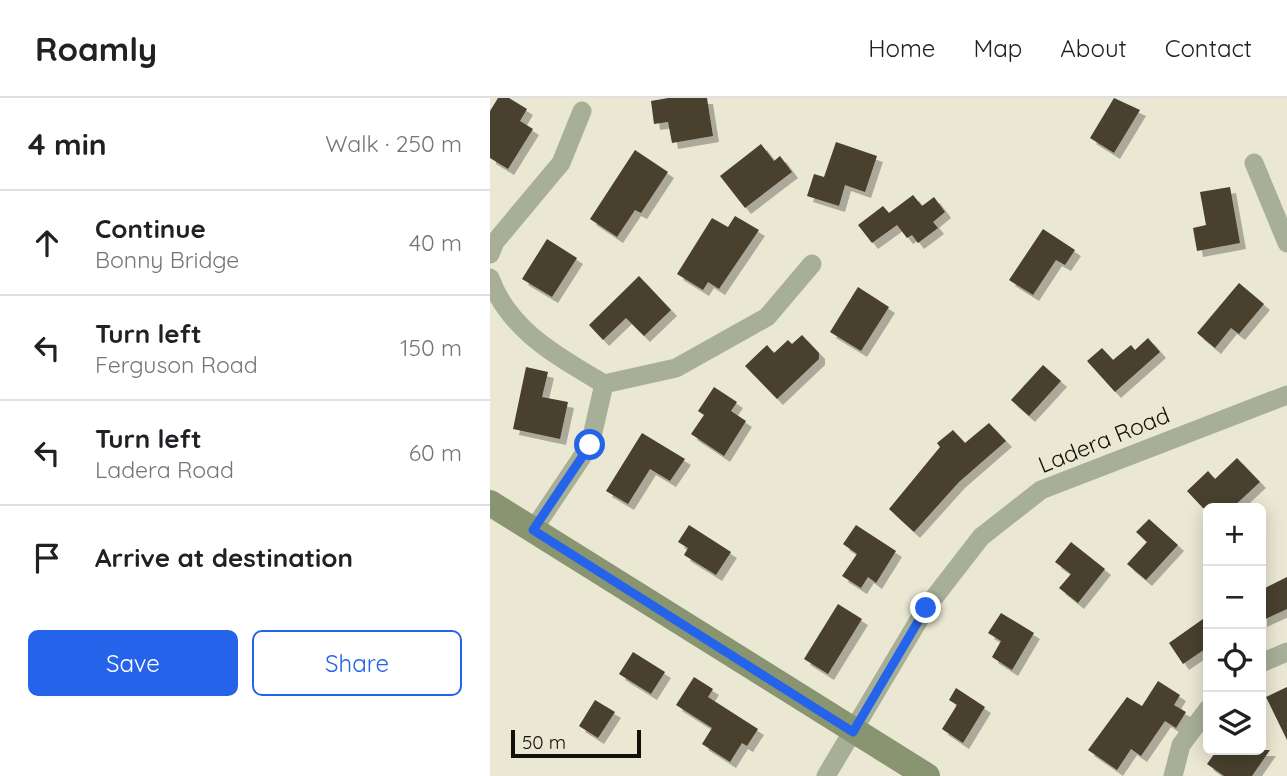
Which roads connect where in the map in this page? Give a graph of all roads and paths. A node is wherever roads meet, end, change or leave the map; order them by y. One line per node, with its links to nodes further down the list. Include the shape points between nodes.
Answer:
1 (582, 111): 4 (street, via 561,163)
2 (1254, 163): 3 (street)
3 (1287, 243)
4 (490, 254)
5 (812, 264): 7 (street, via 767,317 676,368)
6 (490, 278): 7 (street, via 497,296 537,343)
7 (604, 384): 10 (street, via 590,445)
8 (1287, 395): 14 (street, Ladera Road, via 1041,490 1011,513 981,537 926,608)
9 (490, 503): 10 (street)
10 (533, 530): 14 (street)
11 (1287, 652): 12 (street)
12 (1266, 661)
13 (1203, 716): 17 (street, via 1181,745)
14 (853, 732): 15 (street, Ladera Road); 16 (street)
15 (826, 776)
16 (927, 776)
17 (1173, 776)

